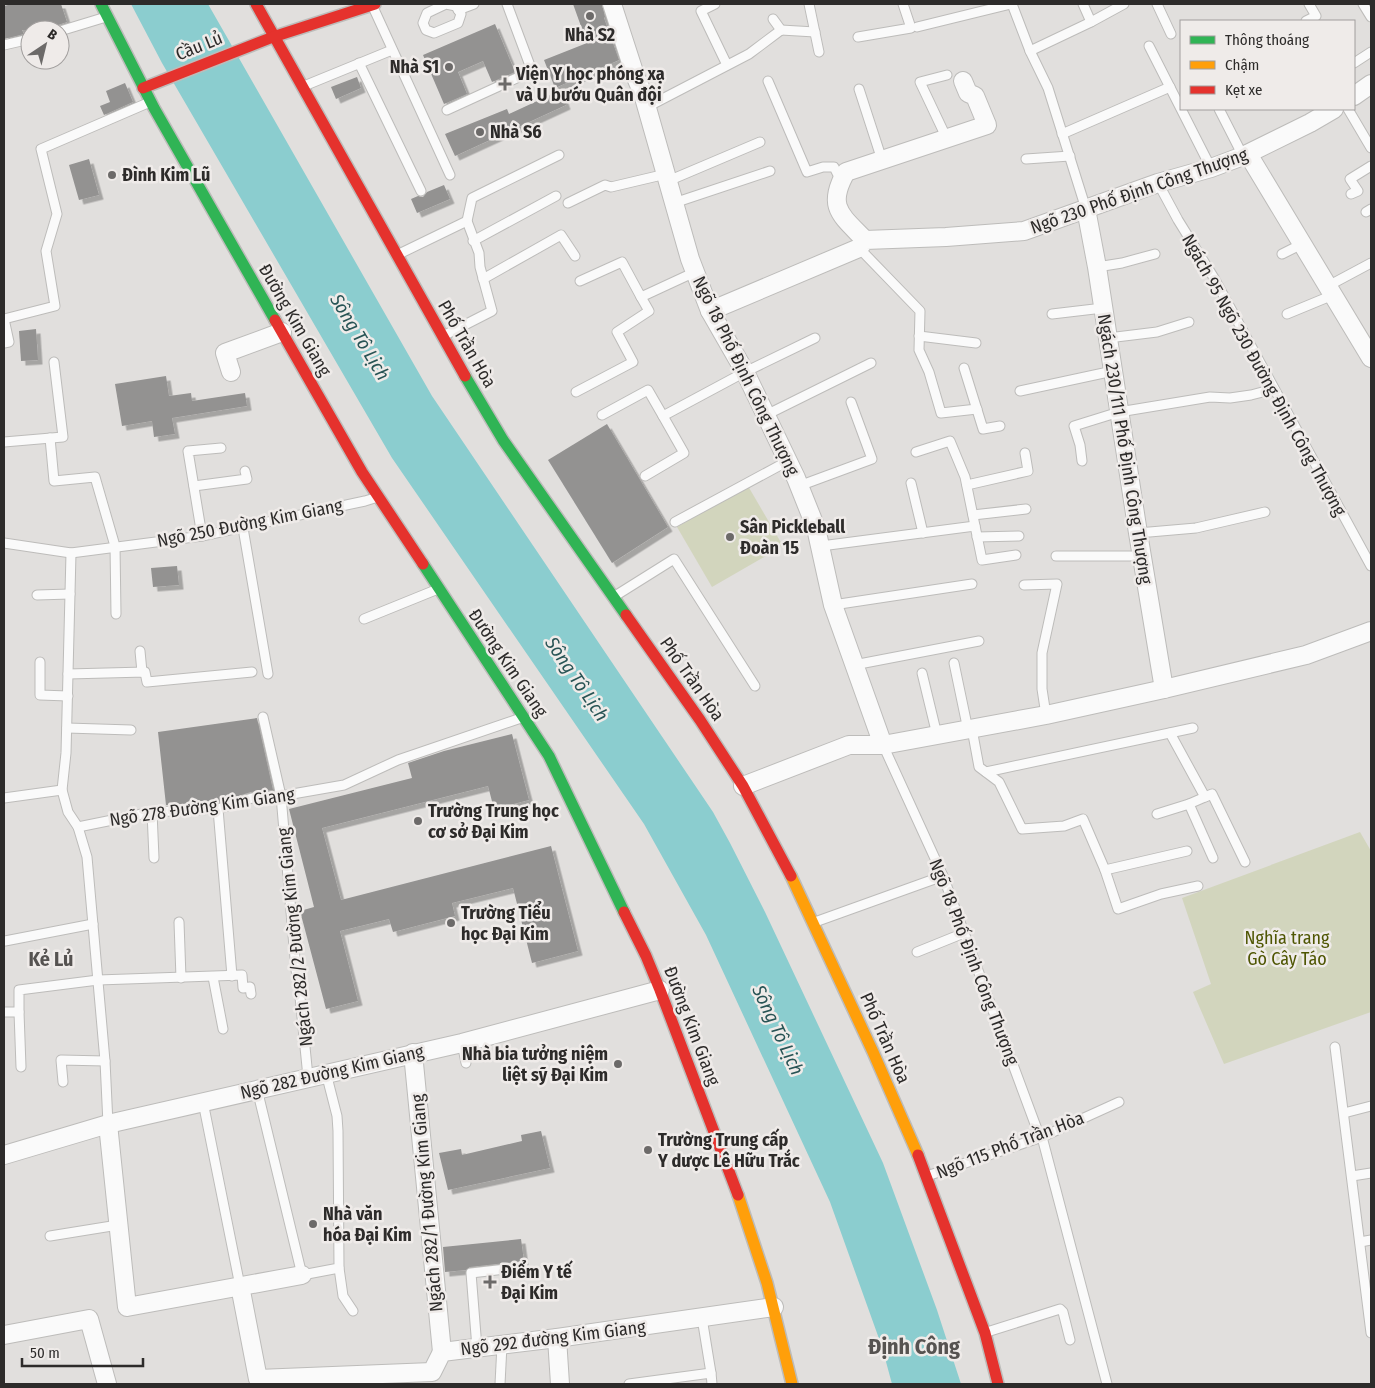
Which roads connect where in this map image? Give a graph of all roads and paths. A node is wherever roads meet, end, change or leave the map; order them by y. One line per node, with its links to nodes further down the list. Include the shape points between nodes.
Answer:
1 (101, 4): 18 (main road, Đường Kim Giang)
2 (256, 4): 28 (main road, Phố Trần Hòa)
3 (373, 4): 28 (main road, Cầu Lủ, via 333,13); 33 (lane)
4 (474, 4): 17 (lane)
5 (507, 4): 51 (lane, via 532,71)
6 (612, 4): 49 (street, Ngõ 18 Phố Định Công Thượng)
7 (715, 4): 39 (lane, via 701,11)
8 (809, 4): 26 (lane)
9 (903, 4): 29 (lane, via 911,28)
10 (1012, 4): 24 (lane); 34 (lane)
11 (1083, 4): 22 (lane)
12 (1124, 4): 22 (lane)
13 (1157, 4): 27 (lane)
14 (1309, 4): 21 (lane, via 1316,16)
15 (1363, 4): 19 (lane)
16 (436, 6): 17 (lane, via 446,4 456,6); 17 (lane, via 422,22 426,30 434,33 458,23 461,14)
17 (458, 10)
18 (106, 16): 23 (lane); 43 (main road, Đường Kim Giang)
19 (1371, 17)
20 (773, 19): 25 (lane)
21 (1308, 20)
22 (1091, 22): 34 (lane)
23 (70, 27)
24 (917, 27)
25 (781, 30): 26 (lane); 39 (lane, via 749,54)
26 (815, 32): 35 (lane)
27 (1171, 34)
28 (273, 37): 43 (main road, Cầu Lủ); 44 (main road, Phố Trần Hòa)
29 (858, 37)
30 (20, 41): 31 (lane)
31 (4, 45)
32 (1148, 46): 46 (lane)
33 (392, 50): 38 (lane); 69 (lane)
34 (1030, 51): 57 (lane, via 1048,88)
35 (819, 52)
36 (1371, 52): 37 (lane)
37 (1355, 62)
38 (359, 64): 44 (lane); 73 (lane)
39 (727, 65): 49 (lane)
40 (955, 78): 58 (lane, via 920,82); 58 (street, via 968,94 975,96 988,125)
41 (768, 81): 71 (lane, via 807,172 834,166)
42 (1371, 84): 47 (street)
43 (143, 88): 48 (main road, Đường Kim Giang)
44 (302, 88): 85 (main road, Phố Trần Hòa)
45 (859, 88): 65 (lane)
46 (1170, 88): 50 (lane); 57 (lane)
47 (1355, 95)
48 (150, 102): 99 (main road, Đường Kim Giang); 104 (lane, via 41,149 57,214 46,251 55,306 4,319 9,342)
49 (647, 107): 70 (street, Ngõ 18 Phố Định Công Thượng)
50 (1180, 108)
51 (447, 110)
52 (1181, 110): 67 (lane)
53 (1220, 110): 62 (lane)
54 (1330, 110): 56 (street, Ngõ 230 Phố Định Công Thượng)
55 (1349, 110): 60 (lane)
56 (1313, 114): 62 (street, Ngõ 230 Phố Định Công Thượng)
57 (1062, 134): 63 (lane)
58 (947, 139): 65 (street)
59 (760, 142): 70 (lane)
60 (1371, 148)
61 (559, 155): 79 (lane, via 472,198)
62 (1246, 155): 67 (street, Ngõ 230 Phố Định Công Thượng); 82 (street)
63 (1070, 156): 64 (lane); 78 (lane)
64 (1026, 159)
65 (882, 160): 71 (street, via 846,172)
66 (1371, 166): 74 (lane, via 1350,179 1358,191)
67 (1211, 168): 72 (street, Ngõ 230 Phố Định Công Thượng)
68 (770, 170): 77 (lane)
69 (450, 175)
70 (667, 178): 76 (lane, via 611,187 605,185); 77 (street, Ngõ 18 Phố Định Công Thượng)
71 (841, 180): 81 (street, via 836,204)
72 (1158, 183): 78 (street, Ngõ 230 Phố Định Công Thượng); 114 (lane, Ngách 95 Ngõ 230 Đường Định Công Thượng)
73 (421, 191)
74 (1351, 194)
75 (556, 196): 80 (lane)
76 (568, 203)
77 (674, 204): 89 (street, Ngõ 18 Phố Định Công Thượng)
78 (1086, 209): 81 (street, Ngõ 230 Phố Định Công Thượng, via 1024,232); 88 (street, Ngách 230/111 Phố Định Công Thượng)
79 (467, 221): 80 (lane); 85 (lane)
80 (473, 241): 90 (lane)
81 (862, 244): 95 (street, Ngõ 230 Phố Định Công Thượng); 101 (lane, via 920,311)
82 (1302, 244): 84 (lane); 92 (street)
83 (1155, 254): 88 (lane)
84 (1282, 254)
85 (396, 255): 100 (main road, Phố Trần Hòa)
86 (575, 256): 90 (lane, via 561,235)
87 (1371, 263): 92 (lane)
88 (1097, 267): 94 (street, Ngách 230/111 Phố Định Công Thượng)
89 (695, 272): 93 (lane); 95 (street, Ngõ 18 Phố Định Công Thượng)
90 (484, 279): 100 (lane, via 492,311)
91 (580, 281): 93 (lane, via 622,262)
92 (1330, 290): 97 (lane); 106 (street)
93 (641, 297): 115 (lane, via 649,311 617,332 633,362)
94 (1103, 308): 96 (lane); 103 (street, Ngách 230/111 Phố Định Công Thượng)
95 (710, 311): 112 (street, Ngõ 18 Phố Định Công Thượng)
96 (1052, 314)
97 (1287, 314)
98 (1189, 322): 103 (lane, via 1157,332)
99 (282, 332): 111 (street, via 225,353); 136 (main road, Đường Kim Giang)
100 (443, 336): 161 (main road, Phố Trần Hòa, via 503,440)
101 (919, 336): 105 (lane); 117 (lane, via 919,350 941,413)
102 (815, 338): 112 (lane)
103 (1108, 338): 110 (street, Ngách 230/111 Phố Định Công Thượng)
104 (4, 343)
105 (976, 343)
106 (1371, 358)
107 (54, 362): 123 (lane, via 63,437)
108 (871, 364): 120 (lane)
109 (964, 368): 117 (lane)
110 (1113, 371): 113 (lane); 118 (street, Ngách 230/111 Phố Định Công Thượng)
111 (231, 372)
112 (745, 372): 120 (street, Ngõ 18 Phố Định Công Thượng); 121 (lane)
113 (1020, 390)
114 (1274, 390): 118 (lane, via 1251,396 1210,397); 155 (lane, Ngách 95 Ngõ 230 Đường Định Công Thượng)
115 (576, 392)
116 (851, 402): 135 (lane, via 872,459)
117 (977, 410): 122 (lane, via 983,429)
118 (1119, 412): 129 (lane, via 1074,426); 144 (street, Ngách 230/111 Phố Định Công Thượng)
119 (602, 415): 121 (lane, via 648,390)
120 (766, 415): 128 (street, Ngõ 18 Phố Định Công Thượng)
121 (663, 416): 131 (lane, via 684,453)
122 (1000, 426)
123 (50, 438): 124 (lane); 149 (lane, via 54,481 95,477)
124 (4, 442)
125 (222, 448): 134 (lane, via 188,451)
126 (916, 452): 133 (lane, via 950,441)
127 (1025, 453): 133 (lane, via 1028,471)
128 (788, 461): 135 (street, Ngõ 18 Phố Định Công Thượng); 140 (lane)
129 (1082, 461)
130 (245, 471): 134 (lane, via 247,479)
131 (645, 476)
132 (911, 483): 143 (lane)
133 (967, 485): 139 (lane)
134 (194, 486): 145 (lane)
135 (799, 486): 150 (street, Ngõ 18 Phố Định Công Thượng)
136 (378, 497): 142 (lane, Ngõ 250 Đường Kim Giang); 158 (main road, Đường Kim Giang)
137 (1026, 509): 139 (lane)
138 (1265, 512): 144 (lane, via 1196,528)
139 (973, 515): 141 (lane)
140 (675, 522)
141 (975, 526): 143 (lane); 147 (lane)
142 (243, 528): 145 (lane, Ngõ 250 Đường Kim Giang); 175 (lane)
143 (923, 533): 150 (lane)
144 (1138, 533): 154 (street, Ngách 230/111 Phố Định Công Thượng)
145 (202, 536): 149 (lane, Ngõ 250 Đường Kim Giang)
146 (1019, 536): 147 (lane)
147 (977, 537): 152 (lane, via 982,560)
148 (4, 543): 151 (lane, Ngõ 250 Đường Kim Giang)
149 (115, 546): 151 (lane, Ngõ 250 Đường Kim Giang); 163 (lane)
150 (821, 546): 162 (street, Ngõ 18 Phố Định Công Thượng)
151 (71, 553): 159 (lane)
152 (1016, 555)
153 (1056, 556): 154 (lane)
154 (1142, 556): 177 (street, Ngách 230/111 Phố Định Công Thượng)
155 (1371, 566)
156 (972, 584): 162 (lane)
157 (1024, 585): 179 (lane, via 1057,584 1042,653)
158 (438, 589): 164 (lane); 181 (main road, Đường Kim Giang)
159 (70, 594): 160 (lane); 174 (lane)
160 (37, 595)
161 (613, 597): 176 (lane, via 674,559); 190 (main road, Phố Trần Hòa)
162 (833, 606): 170 (street, Ngõ 18 Phố Định Công Thượng)
163 (116, 614)
164 (364, 619)
165 (1371, 631): 177 (street, via 1306,655)
166 (979, 641): 170 (lane)
167 (140, 651): 171 (lane)
168 (40, 662): 178 (lane, via 40,695)
169 (954, 663): 184 (lane)
170 (854, 665): 188 (street, Ngõ 18 Phố Định Công Thượng)
171 (142, 672): 172 (lane, via 145,672 147,682); 174 (lane)
172 (252, 672)
173 (922, 673): 187 (lane)
174 (68, 674): 178 (lane)
175 (268, 674)
176 (755, 686)
177 (1164, 689): 179 (street)
178 (68, 696): 182 (lane)
179 (1046, 715): 184 (street)
180 (263, 717): 192 (lane, Ngách 282/2 Đường Kim Giang)
181 (524, 718): 192 (lane, Ngõ 278 Đường Kim Giang, via 398,760 344,785); 217 (main road, Đường Kim Giang, via 549,756)
182 (67, 728): 185 (lane); 191 (lane)
183 (1193, 728): 186 (lane)
184 (970, 729): 187 (street); 189 (lane, via 979,767)
185 (132, 730)
186 (1170, 733): 189 (lane); 193 (lane)
187 (937, 735): 188 (street)
188 (883, 745): 190 (street, via 849,745); 205 (lane, Ngõ 18 Phố Định Công Thượng)
189 (986, 772): 204 (lane, via 998,782 1022,829 1064,826 1082,819)
190 (743, 786): 208 (main road, Phố Trần Hòa)
191 (62, 790): 194 (lane); 199 (lane, via 68,812)
192 (281, 796): 196 (lane, Ngõ 278 Đường Kim Giang, via 252,798); 229 (lane, Ngách 282/2 Đường Kim Giang)
193 (1205, 797): 195 (lane); 203 (lane, via 1212,794)
194 (4, 798)
195 (1189, 804): 198 (lane); 201 (lane)
196 (218, 809): 197 (lane, Ngõ 278 Đường Kim Giang); 213 (lane)
197 (152, 812): 199 (lane, Ngõ 278 Đường Kim Giang); 202 (lane)
198 (1157, 814)
199 (78, 827): 209 (lane, via 87,856)
200 (1187, 851): 204 (lane)
201 (1212, 858)
202 (154, 860)
203 (1245, 862)
204 (1105, 870): 206 (lane, via 1118,909 1161,894)
205 (943, 876): 208 (lane); 210 (lane, Ngõ 18 Phố Định Công Thượng)
206 (1198, 886)
207 (179, 922): 215 (lane)
208 (812, 923): 240 (main road, Phố Trần Hòa)
209 (93, 924): 211 (lane); 216 (lane)
210 (964, 933): 212 (lane); 237 (lane, Ngõ 18 Phố Định Công Thượng)
211 (5, 941)
212 (917, 952)
213 (232, 976): 214 (lane); 218 (lane, via 242,975 243,988 250,988)
214 (213, 977): 215 (lane); 221 (lane)
215 (181, 978): 216 (lane)
216 (98, 980): 220 (lane, via 19,990); 225 (lane)
217 (660, 990): 222 (street, Ngõ 282 Đường Kim Giang); 250 (main road, Đường Kim Giang, via 747,1222)
218 (251, 994)
219 (4, 1012): 220 (lane)
220 (19, 1012): 227 (lane)
221 (222, 1030)
222 (462, 1042): 224 (street, Ngõ 282 Đường Kim Giang); 226 (lane)
223 (1335, 1047): 235 (lane)
224 (413, 1053): 228 (street, Ngõ 282 Đường Kim Giang); 260 (street, Ngách 282/1 Đường Kim Giang)
225 (105, 1061): 230 (lane, via 61,1060); 236 (lane)
226 (466, 1063)
227 (21, 1067)
228 (326, 1073): 229 (street, Ngõ 282 Đường Kim Giang); 247 (lane, via 337,1116)
229 (308, 1077): 231 (street, Ngõ 282 Đường Kim Giang)
230 (64, 1082)
231 (257, 1089): 232 (street, Ngõ 282 Đường Kim Giang); 248 (lane)
232 (203, 1102): 236 (street, Ngõ 282 Đường Kim Giang); 249 (lane)
233 (1119, 1102): 237 (lane, Ngõ 115 Phố Trần Hòa)
234 (1371, 1106): 235 (lane)
235 (1344, 1113): 241 (lane)
236 (108, 1124): 238 (street, Ngõ 282 Đường Kim Giang); 242 (street)
237 (1042, 1137): 240 (lane, Ngõ 115 Phố Trần Hòa); 271 (lane, Ngõ 18 Phố Định Công Thượng)
238 (4, 1155)
239 (1371, 1173): 241 (lane)
240 (927, 1176): 253 (main road, Phố Trần Hòa)
241 (1352, 1176): 245 (lane)
242 (118, 1225): 243 (lane); 249 (street, via 127,1307)
243 (50, 1236)
244 (1371, 1240): 245 (lane)
245 (1360, 1242): 254 (lane)
246 (523, 1267): 259 (lane, via 471,1273)
247 (340, 1268): 248 (lane); 251 (lane, via 343,1296)
248 (302, 1275): 249 (street)
249 (240, 1286): 263 (street, Ngõ 292 đường Kim Giang, via 258,1379)
250 (774, 1307): 252 (street, Ngõ 292 đường Kim Giang); 269 (main road, Đường Kim Giang)
251 (353, 1311)
252 (702, 1318): 256 (street, Ngõ 292 đường Kim Giang); 261 (lane)
253 (985, 1332): 257 (lane, via 1060,1309); 270 (main road, Phố Trần Hòa)
254 (1371, 1333)
255 (4, 1335): 264 (street, via 89,1319)
256 (557, 1338): 258 (street, Ngõ 292 đường Kim Giang); 266 (street)
257 (1070, 1340)
258 (502, 1345): 259 (street, Ngõ 292 đường Kim Giang); 265 (lane)
259 (477, 1348): 260 (street, Ngõ 292 đường Kim Giang)
260 (442, 1352): 262 (street, Ngõ 292 đường Kim Giang)
261 (711, 1373): 267 (lane); 268 (lane)
262 (432, 1378): 263 (street, Ngõ 292 đường Kim Giang)
263 (361, 1380)
264 (107, 1384)
265 (500, 1384)
266 (560, 1384)
267 (629, 1384)
268 (712, 1384)
269 (792, 1384)
270 (998, 1384)
271 (1107, 1384)

